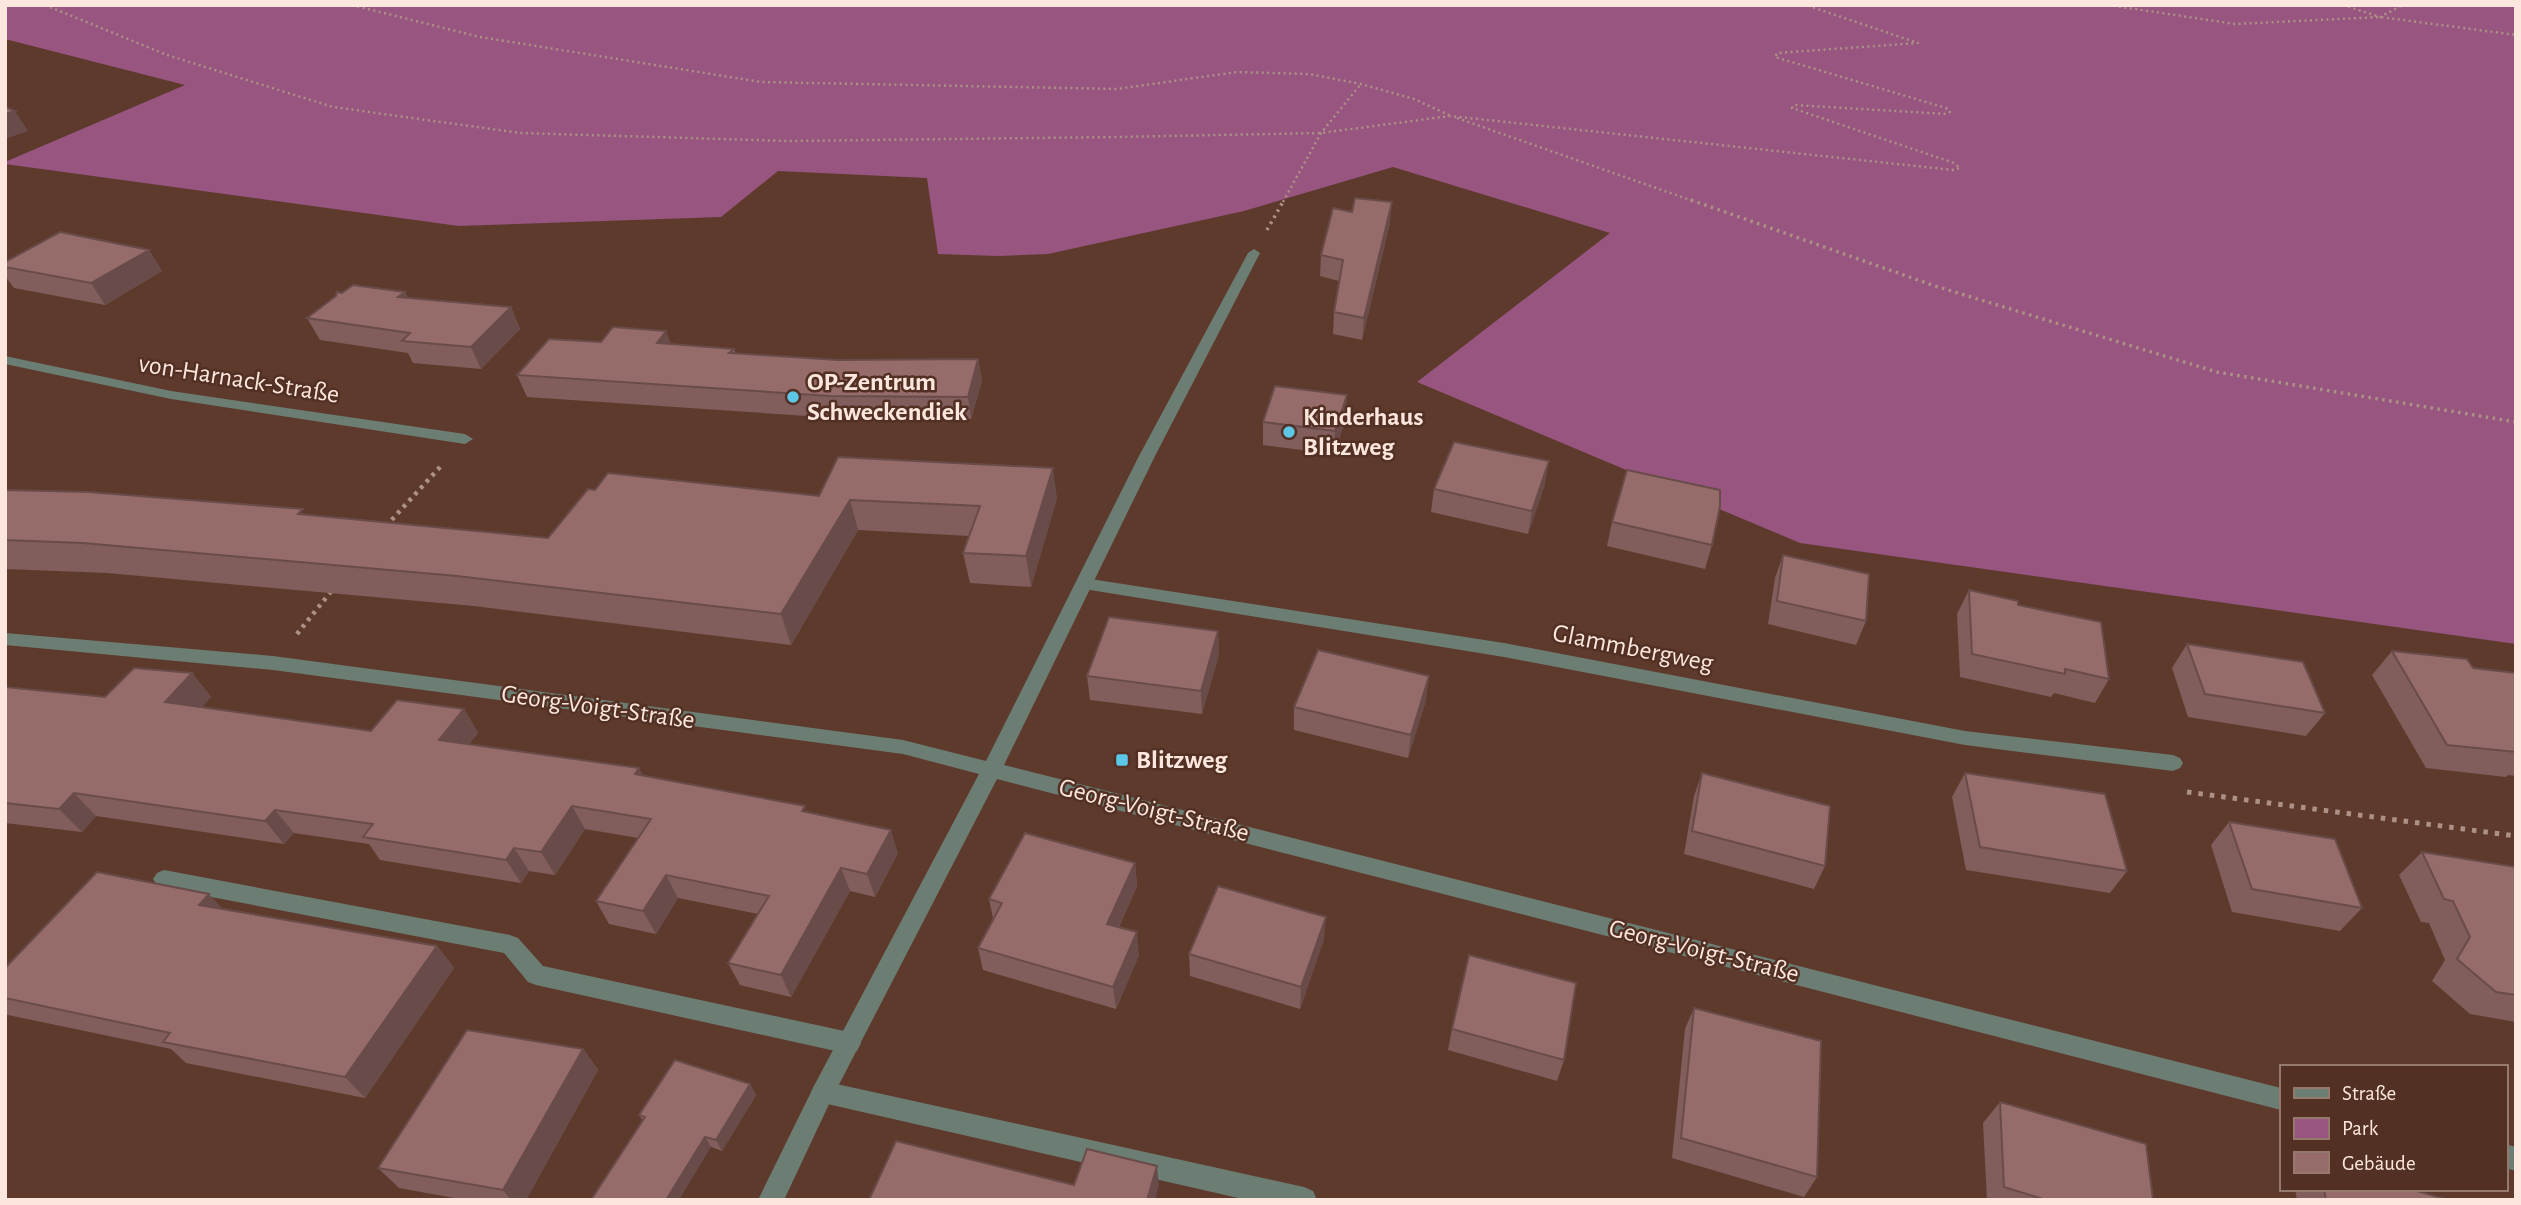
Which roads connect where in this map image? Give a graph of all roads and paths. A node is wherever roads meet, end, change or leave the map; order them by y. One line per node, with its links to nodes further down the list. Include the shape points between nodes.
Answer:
1 (45, 5): 11 (path, via 167,55 333,107 520,133 788,141)
2 (352, 5): 9 (path, via 480,37 761,82 1117,89 1237,72 1309,74)
3 (1806, 5): 10 (path, via 1918,43 1777,52 1775,57 1950,112 1793,108 1960,168)
4 (2108, 5): 7 (path, via 2235,24)
5 (2343, 5): 7 (path)
6 (2403, 5): 7 (path)
7 (2380, 17): 8 (path)
8 (2516, 35)
9 (1361, 83): 10 (path); 11 (path)
10 (1450, 116): 11 (path); 14 (path, via 1935,286 2217,372)
11 (1321, 133): 12 (path)
12 (1254, 253): 18 (street)
13 (5, 360): 15 (street, von-Harnack-Straße, via 171,395)
14 (2516, 422)
15 (466, 439): 16 (path)
16 (383, 530)
17 (340, 581): 20 (path)
18 (1084, 584): 21 (street, Glammbergweg, via 1504,650 1965,738); 22 (street)
19 (5, 639): 20 (street, Georg-Voigt-Straße)
20 (272, 663): 22 (street, Georg-Voigt-Straße, via 903,747)
21 (2173, 763)
22 (992, 769): 24 (street); 26 (street, Georg-Voigt-Straße)
23 (164, 879): 24 (street, via 510,945 536,975)
24 (849, 1043): 25 (street)
25 (823, 1092): 27 (street); 28 (street)
26 (2280, 1099)
27 (771, 1200)
28 (1304, 1200)

